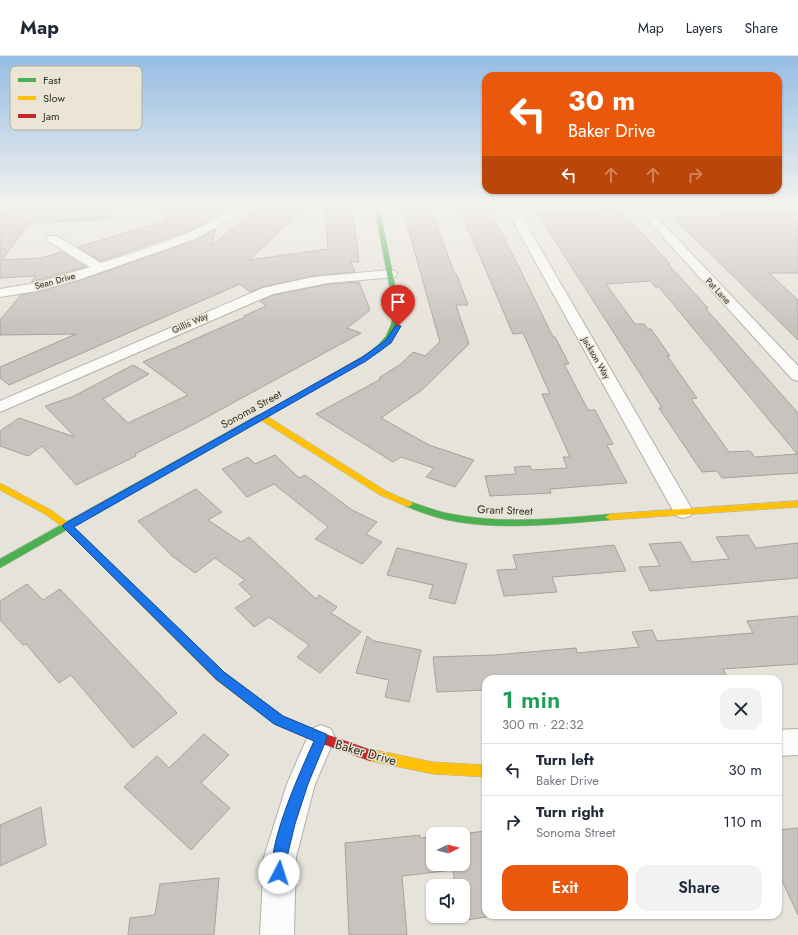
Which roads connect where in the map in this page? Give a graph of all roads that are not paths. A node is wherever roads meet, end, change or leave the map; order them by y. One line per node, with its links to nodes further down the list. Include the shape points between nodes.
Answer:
1 (63, 246): 6 (street)
2 (160, 246): 6 (street, Sean Drive)
3 (384, 246): 7 (street, Sonoma Street)
4 (531, 246): 14 (street, Jackson Way)
5 (676, 246): 9 (street, Pat Lane)
6 (99, 268): 8 (street, Sean Drive, via 37,287)
7 (390, 274): 10 (street, Gillis Way, via 336,276 268,291); 11 (street, Sonoma Street, via 398,326 389,341 363,359)
8 (0, 293)
9 (798, 376)
10 (0, 407)
11 (262, 417): 14 (street, Grant Street, via 383,493 428,513 468,520 518,524); 15 (street, Sonoma Street)
12 (0, 486): 15 (street, Baker Drive, via 48,512)
13 (798, 504): 14 (street, Grant Street)
14 (683, 512)
15 (67, 526): 16 (street, Sonoma Street); 17 (street, Baker Drive, via 220,676 279,720)
16 (0, 564)
17 (321, 738): 20 (street, Baker Drive, via 375,757 433,768); 21 (street, via 302,784 280,857)
18 (798, 742): 19 (street)
19 (782, 744)
20 (482, 771)
21 (277, 935)

